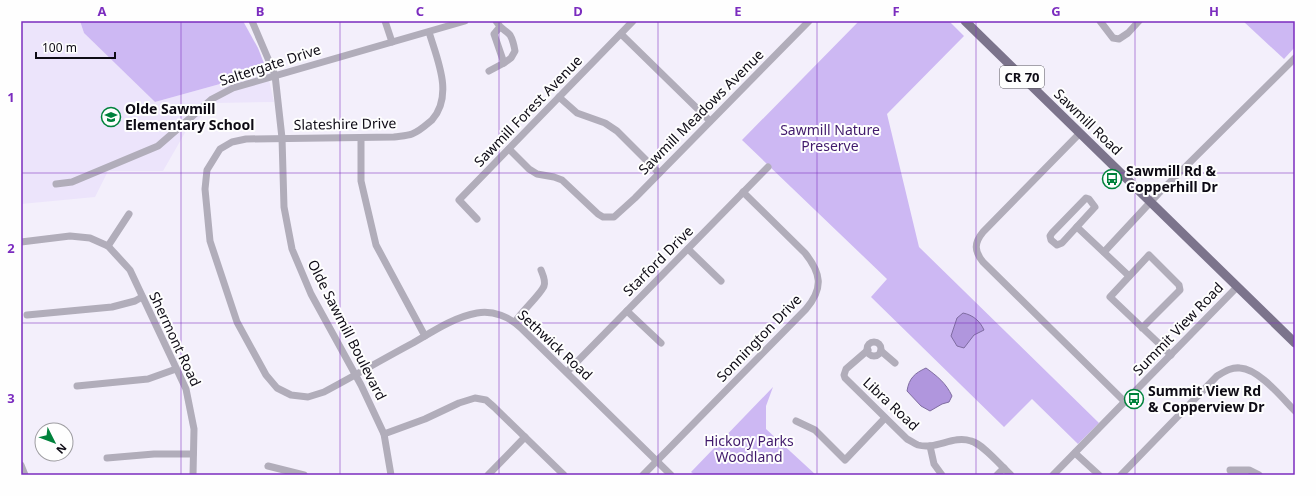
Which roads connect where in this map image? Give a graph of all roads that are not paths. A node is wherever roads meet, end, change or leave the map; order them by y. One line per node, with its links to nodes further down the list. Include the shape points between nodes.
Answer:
1 (252, 21): 16 (street, Olde Sawmill Boulevard)
2 (385, 21): 12 (street)
3 (465, 21): 10 (street, Saltergate Drive)
4 (633, 21): 11 (street, Sawmill Forest Avenue)
5 (809, 21): 18 (street, Sawmill Meadows Avenue)
6 (964, 21): 19 (main road, Sawmill Road / CR 70)
7 (1100, 21): 8 (street, via 1113,38 1119,39)
8 (1139, 21)
9 (498, 24): 14 (street, via 494,34); 14 (street, via 510,36 515,51)
10 (429, 32): 12 (street, Saltergate Drive); 21 (street, Slateshire Drive, via 442,78 443,94 434,117 412,134)
11 (621, 34): 17 (street, Sawmill Forest Avenue); 18 (street)
12 (392, 42): 16 (street, Saltergate Drive)
13 (1295, 58): 27 (street)
14 (504, 63): 15 (street)
15 (489, 70)
16 (275, 75): 20 (street, Olde Sawmill Boulevard); 25 (street, Saltergate Drive, via 222,92 158,146 72,182)
17 (559, 97): 22 (street, Sawmill Forest Avenue); 24 (street, via 577,113 605,123 617,131)
18 (710, 121): 24 (street, Sawmill Meadows Avenue)
19 (1080, 133): 27 (main road, Sawmill Road / CR 70); 53 (street, via 978,239 976,247 983,262)
20 (282, 138): 21 (street, Slateshire Drive); 51 (street, Olde Sawmill Boulevard, via 284,206 292,249 311,294); 51 (street, Slateshire Drive, via 239,140 220,149 207,170 205,189 210,242 237,322 266,375 277,388 291,395 308,397 324,392)
21 (361, 138): 44 (street, via 362,181 376,245)
22 (508, 149): 24 (street, Sawmill Meadows Avenue, via 537,174 562,180 598,214 609,218 619,214); 29 (street, Sawmill Forest Avenue, via 459,200)
23 (768, 167): 26 (street, Starford Drive)
24 (659, 173)
25 (56, 184)
26 (743, 192): 33 (street, Starford Drive); 63 (street, Sonnington Drive, via 812,261 818,278 816,294 806,309)
27 (1151, 203): 34 (street); 38 (main road, Sawmill Road / CR 70)
28 (129, 214): 32 (street)
29 (477, 219)
30 (1077, 227): 30 (street, via 1095,208 1089,199 1086,198 1052,233 1051,240 1059,245); 34 (street)
31 (21, 242): 32 (street, via 70,236 90,238)
32 (108, 246): 39 (street, Shermont Road, via 130,270)
33 (688, 249): 37 (street); 40 (street, Starford Drive)
34 (1104, 252): 36 (street)
35 (541, 270): 42 (street, via 544,285 542,290)
36 (1129, 276): 43 (street, via 1110,297); 43 (street, via 1149,255 1180,286 1180,290)
37 (721, 281)
38 (1237, 287): 46 (main road, Sawmill Road / CR 70); 47 (street, Summit View Road)
39 (142, 297): 41 (street, via 112,307); 49 (street, Shermont Road)
40 (627, 311): 45 (street); 50 (street, Starford Drive)
41 (27, 315)
42 (514, 322): 44 (street, Sethwick Road, via 500,315 477,313); 50 (street, Sethwick Road)
43 (1142, 328): 47 (street)
44 (425, 336): 51 (street, Sethwick Road)
45 (660, 343)
46 (1295, 343)
47 (1171, 355): 53 (street, Summit View Road)
48 (895, 363): 55 (street, Libra Road, via 881,351 874,356 868,350 846,369 844,374)
49 (176, 369): 52 (street, via 148,379); 61 (street, Shermont Road, via 186,389 194,429)
50 (567, 372): 63 (street, Sethwick Road)
51 (355, 375): 57 (street, Olde Sawmill Boulevard)
52 (77, 386)
53 (1125, 402): 60 (street, Summit View Road)
54 (1295, 411): 80 (street, via 1260,376 1239,367 1227,370 1217,376)
55 (885, 418): 56 (street, via 845,460 815,430); 59 (street, Libra Road, via 907,439 918,445)
56 (796, 421)
57 (384, 434): 58 (street, via 475,398 486,400); 71 (street, Olde Sawmill Boulevard)
58 (525, 437): 72 (street); 73 (street)
59 (930, 446): 67 (street, Libra Road, via 956,440 971,441 983,448); 76 (street, via 934,464)
60 (1075, 453): 78 (street, Summit View Road); 79 (street)
61 (193, 454): 62 (street); 69 (street, Shermont Road)
62 (107, 458)
63 (656, 461): 74 (street, Sonnington Drive); 75 (street, Sethwick Road)
64 (21, 465): 68 (street)
65 (268, 466): 70 (street)
66 (1230, 470): 81 (street, via 1249,470)
67 (1008, 473): 77 (street)
68 (24, 475)
69 (193, 475)
70 (304, 475)
71 (391, 475)
72 (488, 475)
73 (564, 475)
74 (643, 475)
75 (671, 475)
76 (942, 475)
77 (997, 475)
78 (1053, 475)
79 (1099, 475)
80 (1121, 475)
81 (1259, 475)

